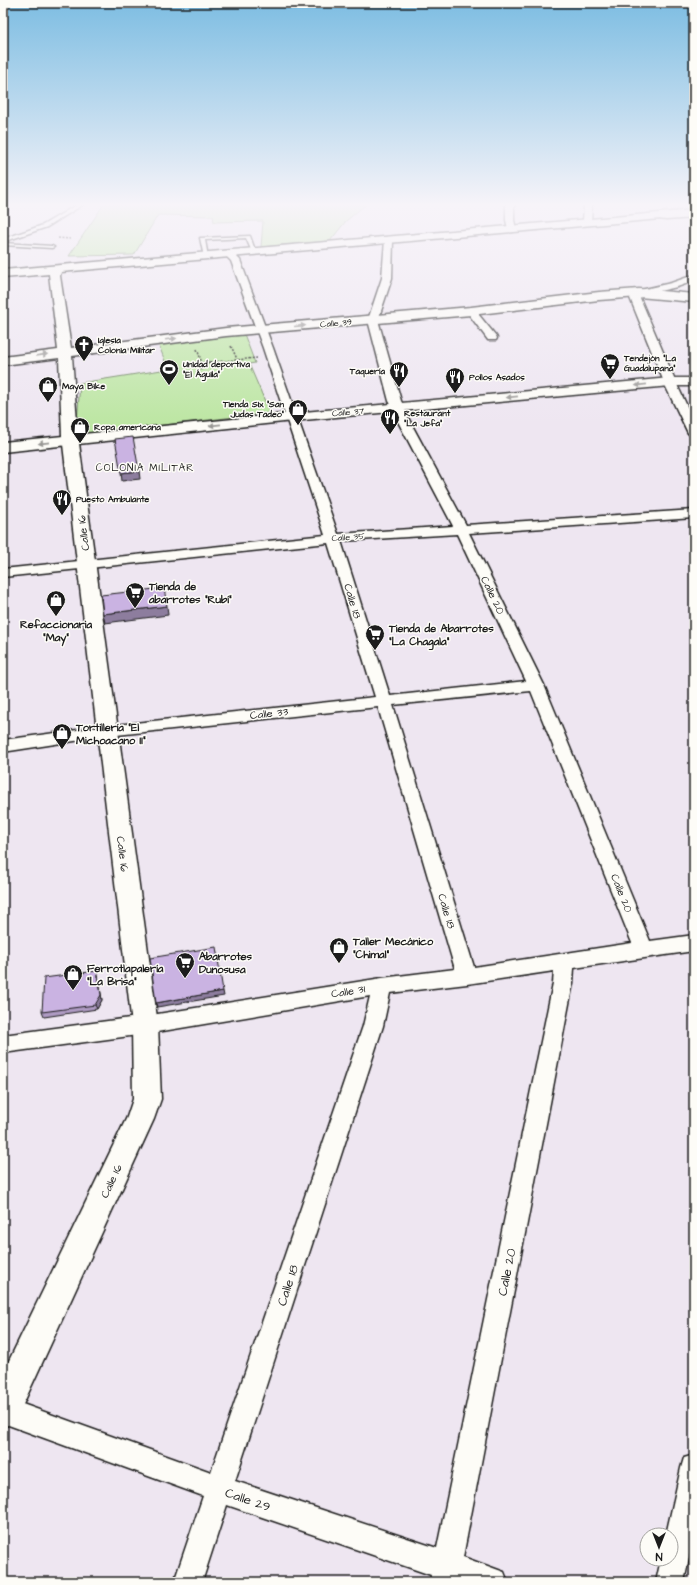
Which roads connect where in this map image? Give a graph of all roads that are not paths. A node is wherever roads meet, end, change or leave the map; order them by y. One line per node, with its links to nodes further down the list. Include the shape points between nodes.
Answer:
1 (54, 278): 11 (main road, Calle 16)
2 (242, 278): 9 (street, Calle 18)
3 (388, 278): 8 (street)
4 (694, 278): 5 (street)
5 (639, 293): 6 (main road, Calle 39); 7 (main road, Calle 39); 13 (street, via 635,298)
6 (694, 298)
7 (471, 311): 8 (main road, Calle 39); 10 (street)
8 (373, 320): 9 (main road, Calle 39, one-way to 8); 15 (street, Calle 20)
9 (262, 329): 11 (main road, Calle 39, one-way to 9); 16 (street, Calle 18)
10 (492, 338)
11 (65, 352): 12 (main road, Calle 39, one-way to 11); 18 (main road, Calle 16)
12 (3, 361)
13 (670, 382): 14 (main road, Calle 37); 15 (main road, Calle 37, one-way to 15); 17 (street)
14 (694, 382)
15 (399, 408): 16 (main road, Calle 37); 21 (street, Calle 20)
16 (293, 417): 18 (main road, Calle 37, one-way to 18); 22 (street, Calle 18)
17 (694, 433)
18 (72, 440): 19 (main road, Calle 37, one-way to 19); 23 (main road, Calle 16)
19 (3, 447)
20 (694, 514): 21 (street, Calle 35)
21 (461, 529): 22 (street, Calle 35); 25 (street, Calle 20)
22 (333, 538): 23 (street, Calle 35); 26 (street, Calle 18)
23 (86, 563): 24 (street, Calle 35); 27 (main road, Calle 16)
24 (3, 572)
25 (536, 685): 26 (street, Calle 33); 30 (street, Calle 20)
26 (384, 701): 27 (street, Calle 33); 32 (street, Calle 18)
27 (107, 731): 28 (street, Calle 33); 34 (main road, Calle 16)
28 (3, 746)
29 (694, 943): 30 (street, Calle 31)
30 (644, 948): 31 (street, Calle 31)
31 (564, 962): 32 (street, Calle 31); 39 (street, Calle 20, via 561,991)
32 (467, 976): 33 (street, Calle 31)
33 (382, 986): 34 (street, Calle 31); 38 (street, Calle 18, via 370,1033)
34 (144, 1025): 35 (street, Calle 31); 36 (main road, Calle 16, via 147,1099 140,1119)
35 (3, 1044)
36 (3, 1410): 38 (street, Calle 29)
37 (694, 1468): 42 (street)
38 (220, 1489): 39 (street, Calle 29); 40 (street, Calle 18)
39 (445, 1574): 41 (street, Calle 29)
40 (188, 1582)
41 (494, 1582)
42 (670, 1582)

